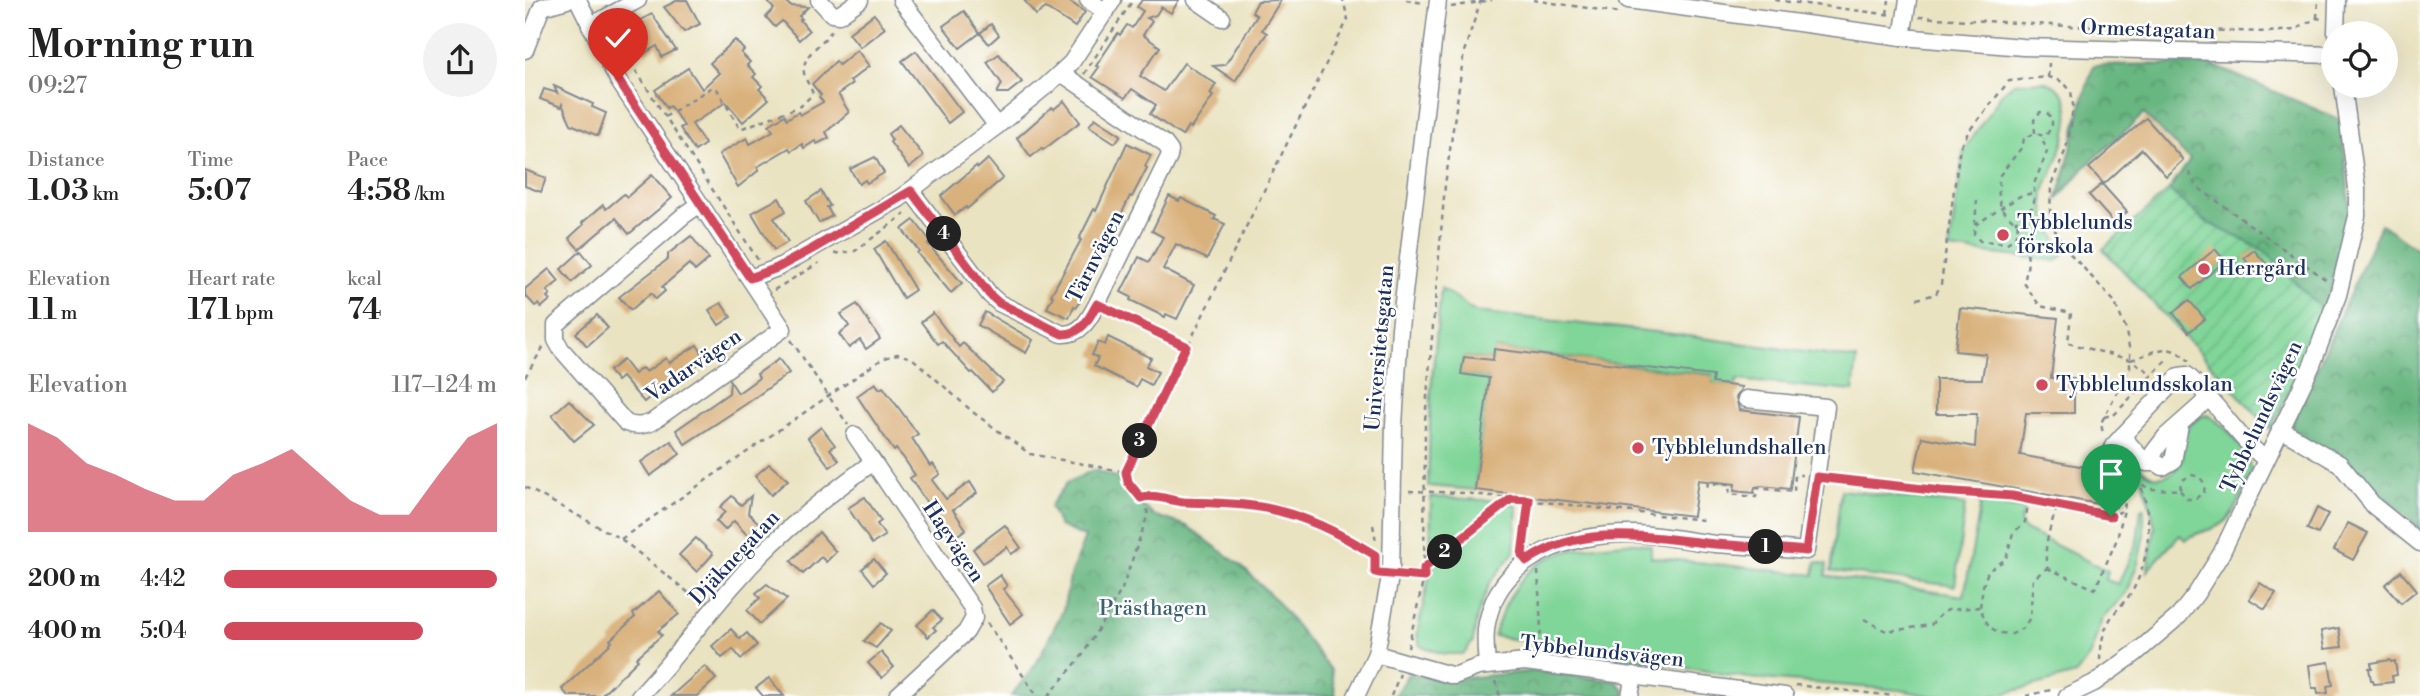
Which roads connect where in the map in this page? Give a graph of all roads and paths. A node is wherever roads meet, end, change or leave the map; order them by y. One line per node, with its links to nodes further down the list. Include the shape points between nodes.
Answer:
1 (567, 0): 17 (street)
2 (578, 0): 26 (street)
3 (638, 0): 26 (street)
4 (819, 0): 21 (street)
5 (860, 0): 21 (street)
6 (901, 0): 36 (street)
7 (1088, 0): 18 (street)
8 (1196, 0): 22 (street)
9 (1438, 0): 89 (street, Universitetsgatan, via 1400,328)
10 (1481, 0): 73 (path, via 1464,52 1445,185 1427,400)
11 (1634, 0): 27 (street, Ormestagatan)
12 (1775, 0): 20 (path)
13 (1889, 0): 20 (path)
14 (2318, 0): 23 (path)
15 (2337, 0): 25 (street)
16 (1345, 1): 55 (path, via 1348,19)
17 (538, 3): 29 (street)
18 (1109, 6): 32 (street)
19 (1906, 8): 20 (path); 23 (path, via 2068,26 2268,32 2294,30); 27 (street)
20 (1888, 14)
21 (839, 15): 35 (path, via 830,35 806,58 804,72 813,94 801,106 740,130 712,87)
22 (1222, 18)
23 (2317, 18): 24 (path)
24 (2324, 21)
25 (2336, 21)
26 (590, 26): 43 (street, via 618,80)
27 (1902, 37): 30 (street, Ormestagatan, via 2023,47)
28 (615, 38): 35 (path)
29 (525, 50)
30 (2321, 55)
31 (2050, 61): 33 (path)
32 (1061, 73): 36 (street); 52 (street, Tärnvägen, via 1170,150)
33 (2048, 78): 51 (path, via 2006,83 1965,136 1941,284 1936,294); 57 (path, via 2068,86 2073,105 2066,149 2050,189 2053,228 2076,262 2114,301)
34 (2345, 98): 50 (street, Tybbelundsvägen, via 2357,216)
35 (665, 117): 48 (path, via 756,258)
36 (997, 126): 40 (street)
37 (2035, 133): 38 (path); 38 (path, via 2034,120 2041,112 2047,113 2052,126); 44 (path, via 2024,139 2000,175)
38 (2043, 140): 41 (path, via 2047,152)
39 (2189, 172): 50 (path, via 2196,186)
40 (911, 191): 49 (street, via 777,268); 52 (street, Tärnvägen, via 999,303 1070,335 1087,322)
41 (2033, 193): 44 (path); 45 (path, via 2034,206)
42 (1977, 200): 46 (path)
43 (700, 204): 49 (street); 54 (street, via 561,319)
44 (2001, 209): 45 (path); 46 (path)
45 (2015, 222): 47 (path)
46 (1975, 225): 47 (path, via 1974,234 1980,241 2007,243)
47 (2015, 239): 57 (path, via 2029,256 2024,283 2040,306 2071,313 2068,343)
48 (764, 262)
49 (750, 278): 53 (street)
50 (2340, 287): 63 (street, Tybbelundsvägen, via 2312,365)
51 (1917, 299)
52 (1097, 304): 55 (path)
53 (783, 329): 54 (street, Vadarvägen, via 642,426 626,423 561,349); 64 (path)
54 (555, 332): 59 (path)
55 (1186, 346): 76 (path, via 1126,472)
56 (2169, 357): 58 (path)
57 (2131, 360): 58 (path); 62 (path)
58 (2152, 374): 62 (path, via 2115,414)
59 (525, 377)
60 (1746, 398): 69 (street, via 1826,407)
61 (2209, 398): 65 (street, via 2187,375 2179,376); 65 (street, via 2153,453 2158,464 2146,463); 66 (street)
62 (2104, 417): 65 (path, via 2101,431)
63 (2280, 429): 66 (street, Tybbelundsvägen); 84 (street, via 2340,464 2374,506)
64 (855, 435): 67 (street, Hagvägen)
65 (2118, 441)
66 (2265, 459): 101 (street, Tybbelundsvägen, via 2221,554 2179,615 2113,670 2078,692)
67 (873, 462): 92 (street, Djäknegatan, via 787,531); 93 (street, Hagvägen, via 972,608)
68 (2131, 468): 70 (path)
69 (1817, 477): 71 (path, via 1795,475 1794,492 1757,488 1756,497 1729,494 1730,485); 78 (path); 86 (street, via 1806,551 1616,534 1562,544)
70 (2139, 482): 74 (path, via 2149,489); 81 (path, via 2127,485); 99 (path, via 2148,524 2145,555 2135,587 2106,624)
71 (1707, 486)
72 (525, 487): 92 (path, via 621,539)
73 (1425, 490): 75 (path); 77 (path); 87 (path)
74 (2180, 490): 74 (path, via 2181,481 2192,475 2204,484 2204,492 2195,499 2187,499)
75 (1409, 491)
76 (1141, 498): 85 (path, via 1239,504 1281,512 1317,523); 106 (path, via 1147,518 1122,589 1082,656)
77 (1511, 499): 79 (path); 87 (path)
78 (2029, 499): 80 (path); 91 (path, via 2025,522 2013,533 2006,559 1988,571)
79 (1529, 500): 82 (path); 86 (path, via 1522,555)
80 (2058, 505): 81 (path, via 2111,516); 88 (path, via 2047,535)
81 (2124, 510): 88 (path, via 2095,589)
82 (1703, 520)
83 (1373, 525): 85 (path)
84 (2420, 543)
85 (1375, 555): 89 (path, via 1375,572)
86 (1527, 561): 95 (path, via 1538,567); 98 (street, via 1504,584 1491,607)
87 (1424, 568): 90 (path)
88 (2047, 568): 91 (path, via 2033,579 2030,618 2024,628 2000,633 1985,620)
89 (1391, 574): 90 (path); 96 (street, Universitetsgatan)
90 (1424, 577): 97 (path)
91 (1980, 607): 94 (path, via 1948,610 1931,625 1897,631 1886,631)
92 (713, 611): 103 (street, Djäknegatan)
93 (974, 618): 104 (street, Hagvägen, via 966,632); 105 (path, via 986,622)
94 (1864, 619)
95 (1539, 653)
96 (1376, 654): 97 (street, Tybbelundsvägen); 107 (street, Universitetsgatan)
97 (1403, 662): 98 (street, Tybbelundsvägen, via 1454,676); 108 (path)
98 (1487, 665): 100 (street, Tybbelundsvägen, via 1525,662)
99 (2099, 665)
100 (1634, 676): 109 (street); 110 (street, Tybbelundsvägen)
101 (2061, 692): 102 (path)
102 (2034, 695): 111 (path)
103 (639, 696)
104 (897, 696)
105 (1037, 696)
106 (1048, 696)
107 (1356, 696)
108 (1391, 696)
109 (1630, 696)
110 (1786, 696)
111 (2026, 696)

